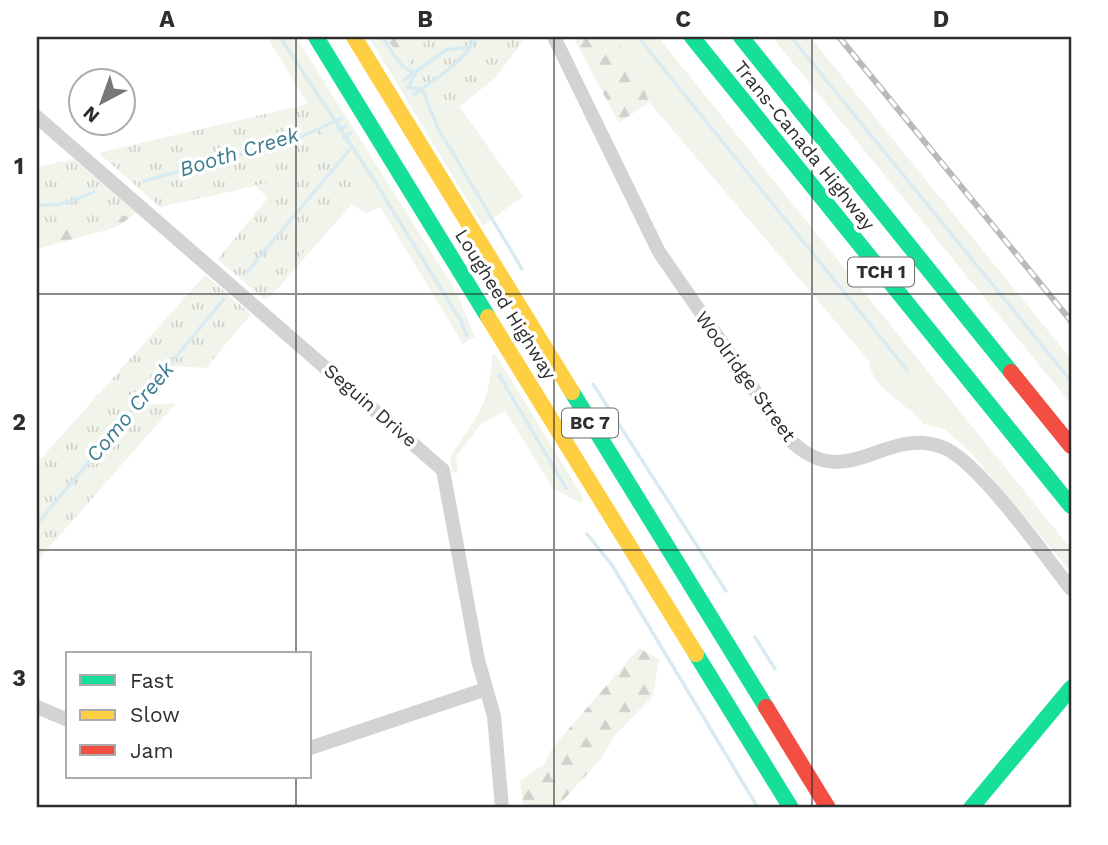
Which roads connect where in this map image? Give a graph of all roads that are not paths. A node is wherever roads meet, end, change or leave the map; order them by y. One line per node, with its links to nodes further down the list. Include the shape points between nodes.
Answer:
1 (316, 37): 16 (main road, Lougheed Highway / BC 7)
2 (354, 37): 17 (main road, Lougheed Highway / BC 7)
3 (554, 37): 9 (street, Woolridge Street, via 668,268 787,437 806,453 841,462 864,459 901,443 948,449 973,468)
4 (692, 37): 8 (main road, Trans-Canada Highway / TCH 1)
5 (741, 37): 7 (main road, Trans-Canada Highway / TCH 1)
6 (37, 117): 11 (street, Seguin Drive, via 443,470)
7 (1071, 446)
8 (1071, 506)
9 (1071, 589)
10 (1071, 688): 18 (main road)
11 (486, 689): 14 (street); 15 (street, Seguin Drive, via 499,756)
12 (37, 707): 13 (street)
13 (66, 718)
14 (312, 747)
15 (502, 808)
16 (791, 808)
17 (828, 808)
18 (971, 808)

